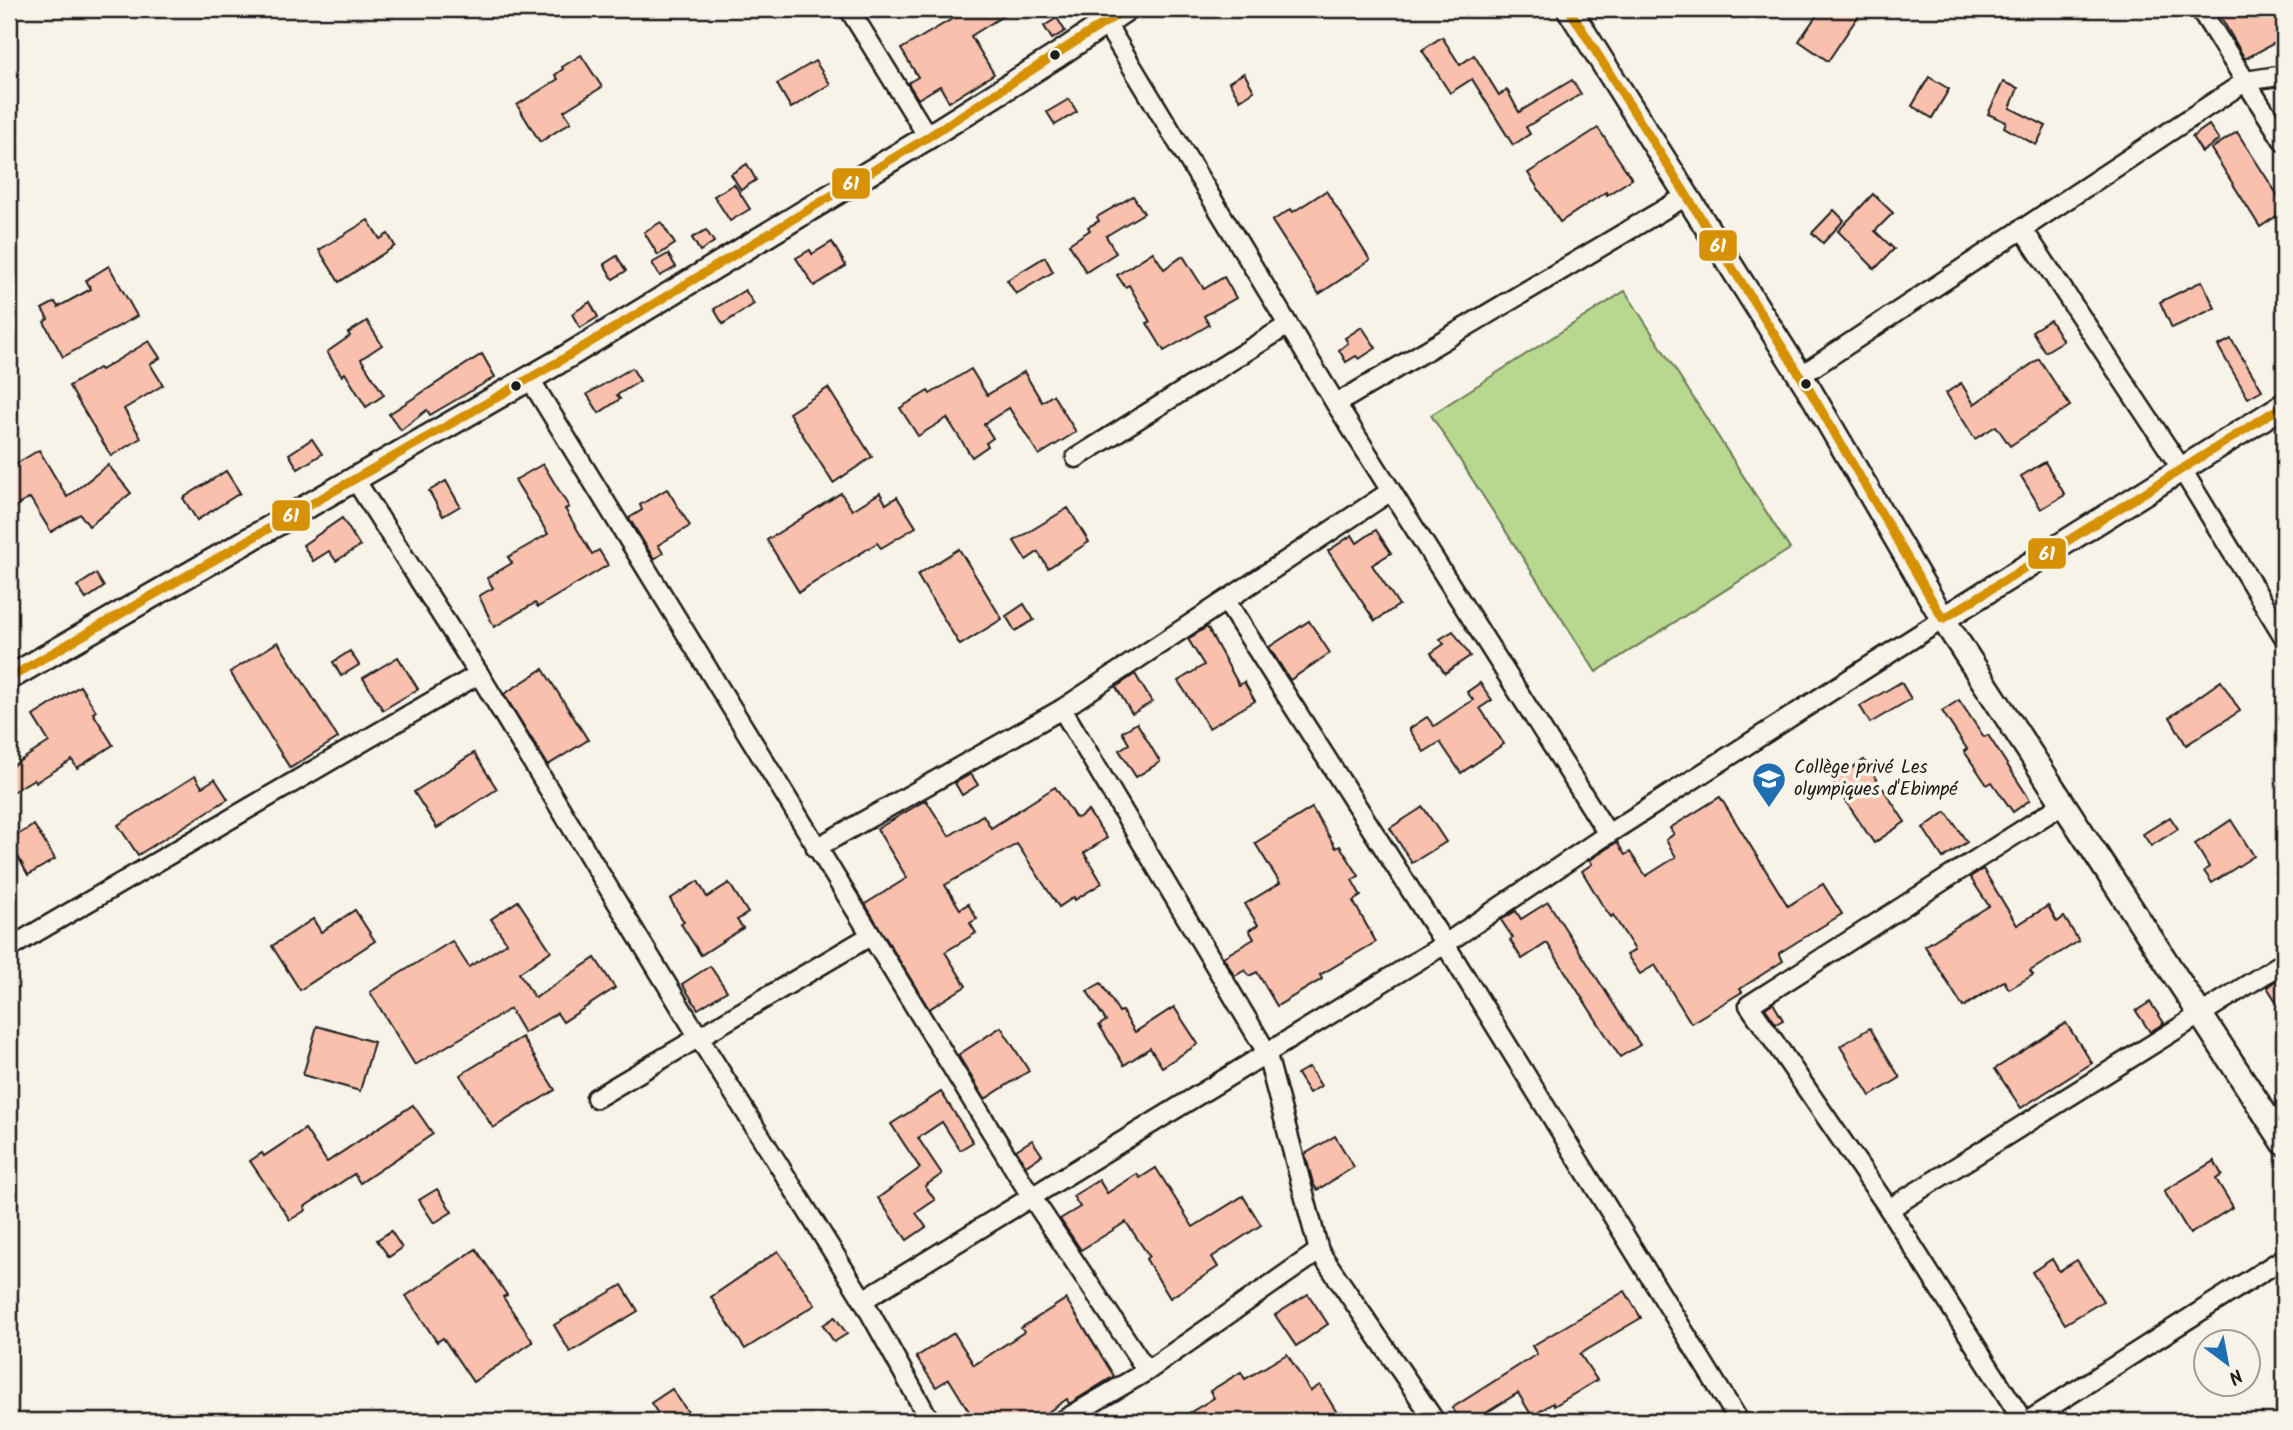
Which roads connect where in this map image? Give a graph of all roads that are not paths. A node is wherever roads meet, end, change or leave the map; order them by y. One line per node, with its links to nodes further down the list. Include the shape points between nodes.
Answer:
1 (849, 9): 8 (street)
2 (1126, 9): 5 (street)
3 (1569, 9): 10 (street)
4 (2200, 9): 7 (street)
5 (1105, 23): 8 (street); 12 (street)
6 (2284, 75): 7 (street)
7 (2246, 81): 9 (street); 11 (street)
8 (928, 137): 14 (street)
9 (2284, 142)
10 (1688, 195): 13 (street); 15 (street)
11 (2022, 228): 13 (street); 18 (street)
12 (1288, 325): 15 (street); 17 (street)
13 (1800, 376): 22 (street)
14 (530, 379): 19 (street); 29 (street)
15 (1336, 404): 20 (street)
16 (2284, 405): 18 (street)
17 (1076, 458)
18 (2181, 468): 22 (street); 23 (street)
19 (354, 478): 24 (street); 25 (street)
20 (1391, 491): 21 (street); 28 (street)
21 (1226, 601): 26 (street); 31 (street)
22 (1943, 620): 27 (street); 28 (street)
23 (2284, 637)
24 (479, 674): 32 (street); 35 (street)
25 (9, 678)
26 (1062, 709): 29 (street); 36 (street)
27 (2063, 804): 34 (street); 40 (street, via 1749,1005)
28 (1608, 834): 31 (street)
29 (816, 848): 30 (street)
30 (870, 936): 35 (street); 39 (street)
31 (1445, 944): 36 (street); 48 (street)
32 (9, 948)
33 (2284, 962): 34 (street)
34 (2201, 1014): 38 (street); 40 (street)
35 (698, 1036): 37 (street); 43 (street)
36 (1266, 1051): 39 (street); 41 (street)
37 (596, 1098)
38 (2284, 1143)
39 (1031, 1196): 43 (street); 44 (street)
40 (1889, 1209): 49 (street)
41 (1319, 1251): 44 (street); 47 (street)
42 (2284, 1258): 49 (street)
43 (863, 1300): 45 (street)
44 (1147, 1371): 46 (street)
45 (930, 1421)
46 (1062, 1421)
47 (1435, 1421)
48 (1739, 1421)
49 (2025, 1421)

